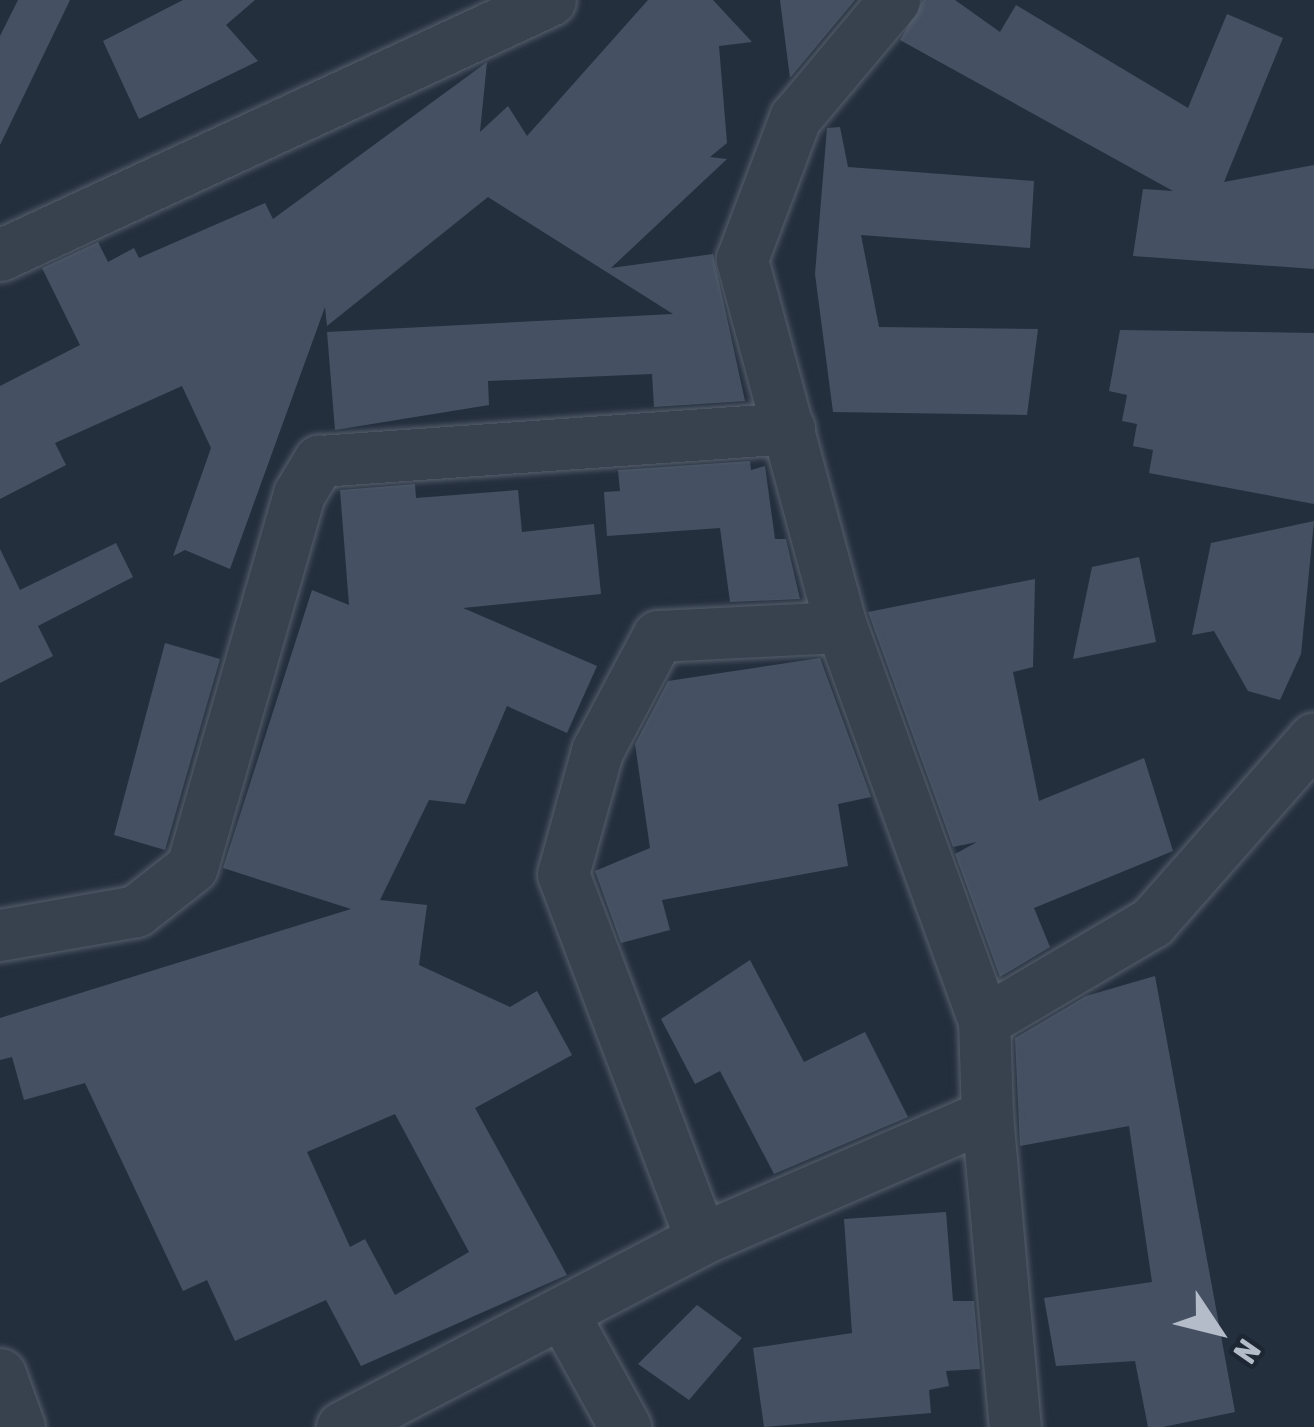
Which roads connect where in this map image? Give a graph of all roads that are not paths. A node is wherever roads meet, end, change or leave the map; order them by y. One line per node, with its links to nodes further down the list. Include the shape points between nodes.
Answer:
1 (550, 0): 3 (street)
2 (894, 0): 4 (street, via 795,118 742,260)
3 (0, 255)
4 (789, 428): 5 (street); 7 (street, via 319,461 298,494 192,867 136,911)
5 (841, 627): 8 (street); 10 (street, via 658,636 597,751 562,874)
6 (1314, 737): 8 (street, via 1152,922)
7 (0, 935)
8 (984, 1022): 9 (street)
9 (987, 1115): 10 (street); 16 (street)
10 (701, 1239): 11 (street)
11 (563, 1313): 14 (street); 15 (street)
12 (0, 1375): 13 (street)
13 (19, 1427)
14 (343, 1427)
15 (625, 1427)
16 (1016, 1427)

